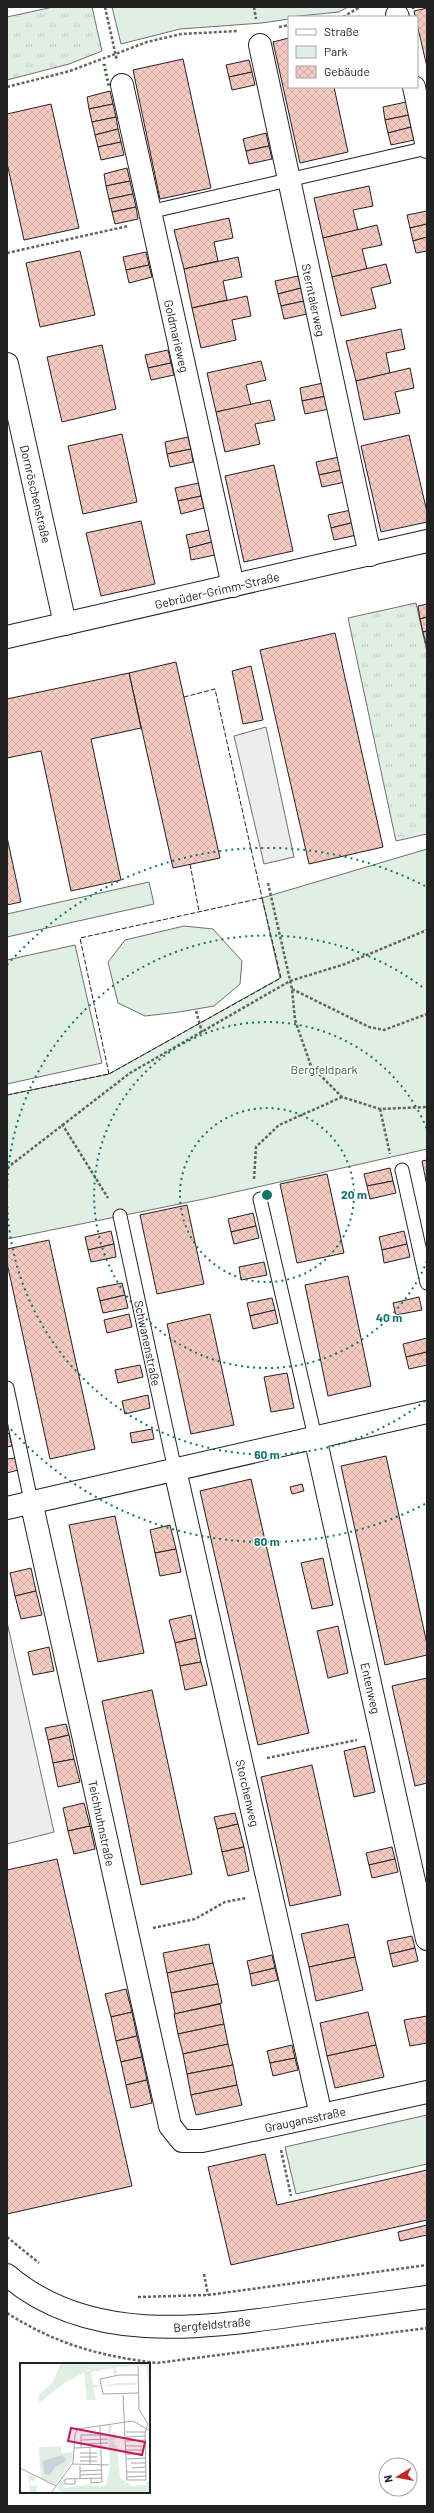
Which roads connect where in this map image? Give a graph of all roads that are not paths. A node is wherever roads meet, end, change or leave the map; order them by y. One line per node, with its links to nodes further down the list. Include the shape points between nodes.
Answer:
1 (252, 38): 5 (street, Sterntalerweg)
2 (122, 85): 6 (street, Goldmarieweg)
3 (414, 88): 4 (street)
4 (427, 147): 5 (lane)
5 (288, 180): 6 (lane); 9 (street, Sterntalerweg)
6 (150, 217): 10 (street, Goldmarieweg)
7 (7, 364): 11 (street, Dornröschenstraße)
8 (427, 541): 9 (street, Gebrüder-Grimm-Straße)
9 (370, 555): 10 (street, Gebrüder-Grimm-Straße)
10 (233, 586): 11 (street, Gebrüder-Grimm-Straße)
11 (65, 624): 12 (street, Gebrüder-Grimm-Straße)
12 (7, 637)
13 (402, 1170): 16 (lane)
14 (260, 1199): 19 (lane)
15 (120, 1216): 20 (lane, Schwanenstraße)
16 (427, 1283)
17 (7, 1388): 21 (lane)
18 (427, 1412): 19 (street)
19 (315, 1437): 20 (street); 23 (street, Entenweg)
20 (175, 1470): 21 (street); 25 (street, Storchenweg)
21 (31, 1501): 22 (street); 26 (street, Teichhuhnstraße, via 170,2126)
22 (7, 1508)
23 (427, 1939)
24 (427, 2092): 25 (street, Graugansstraße)
25 (321, 2115): 26 (street, Graugansstraße, via 202,2141)
26 (182, 2141)
27 (7, 2275): 28 (street, Bergfeldstraße, via 38,2296 66,2310 148,2328 246,2322)
28 (427, 2297)

